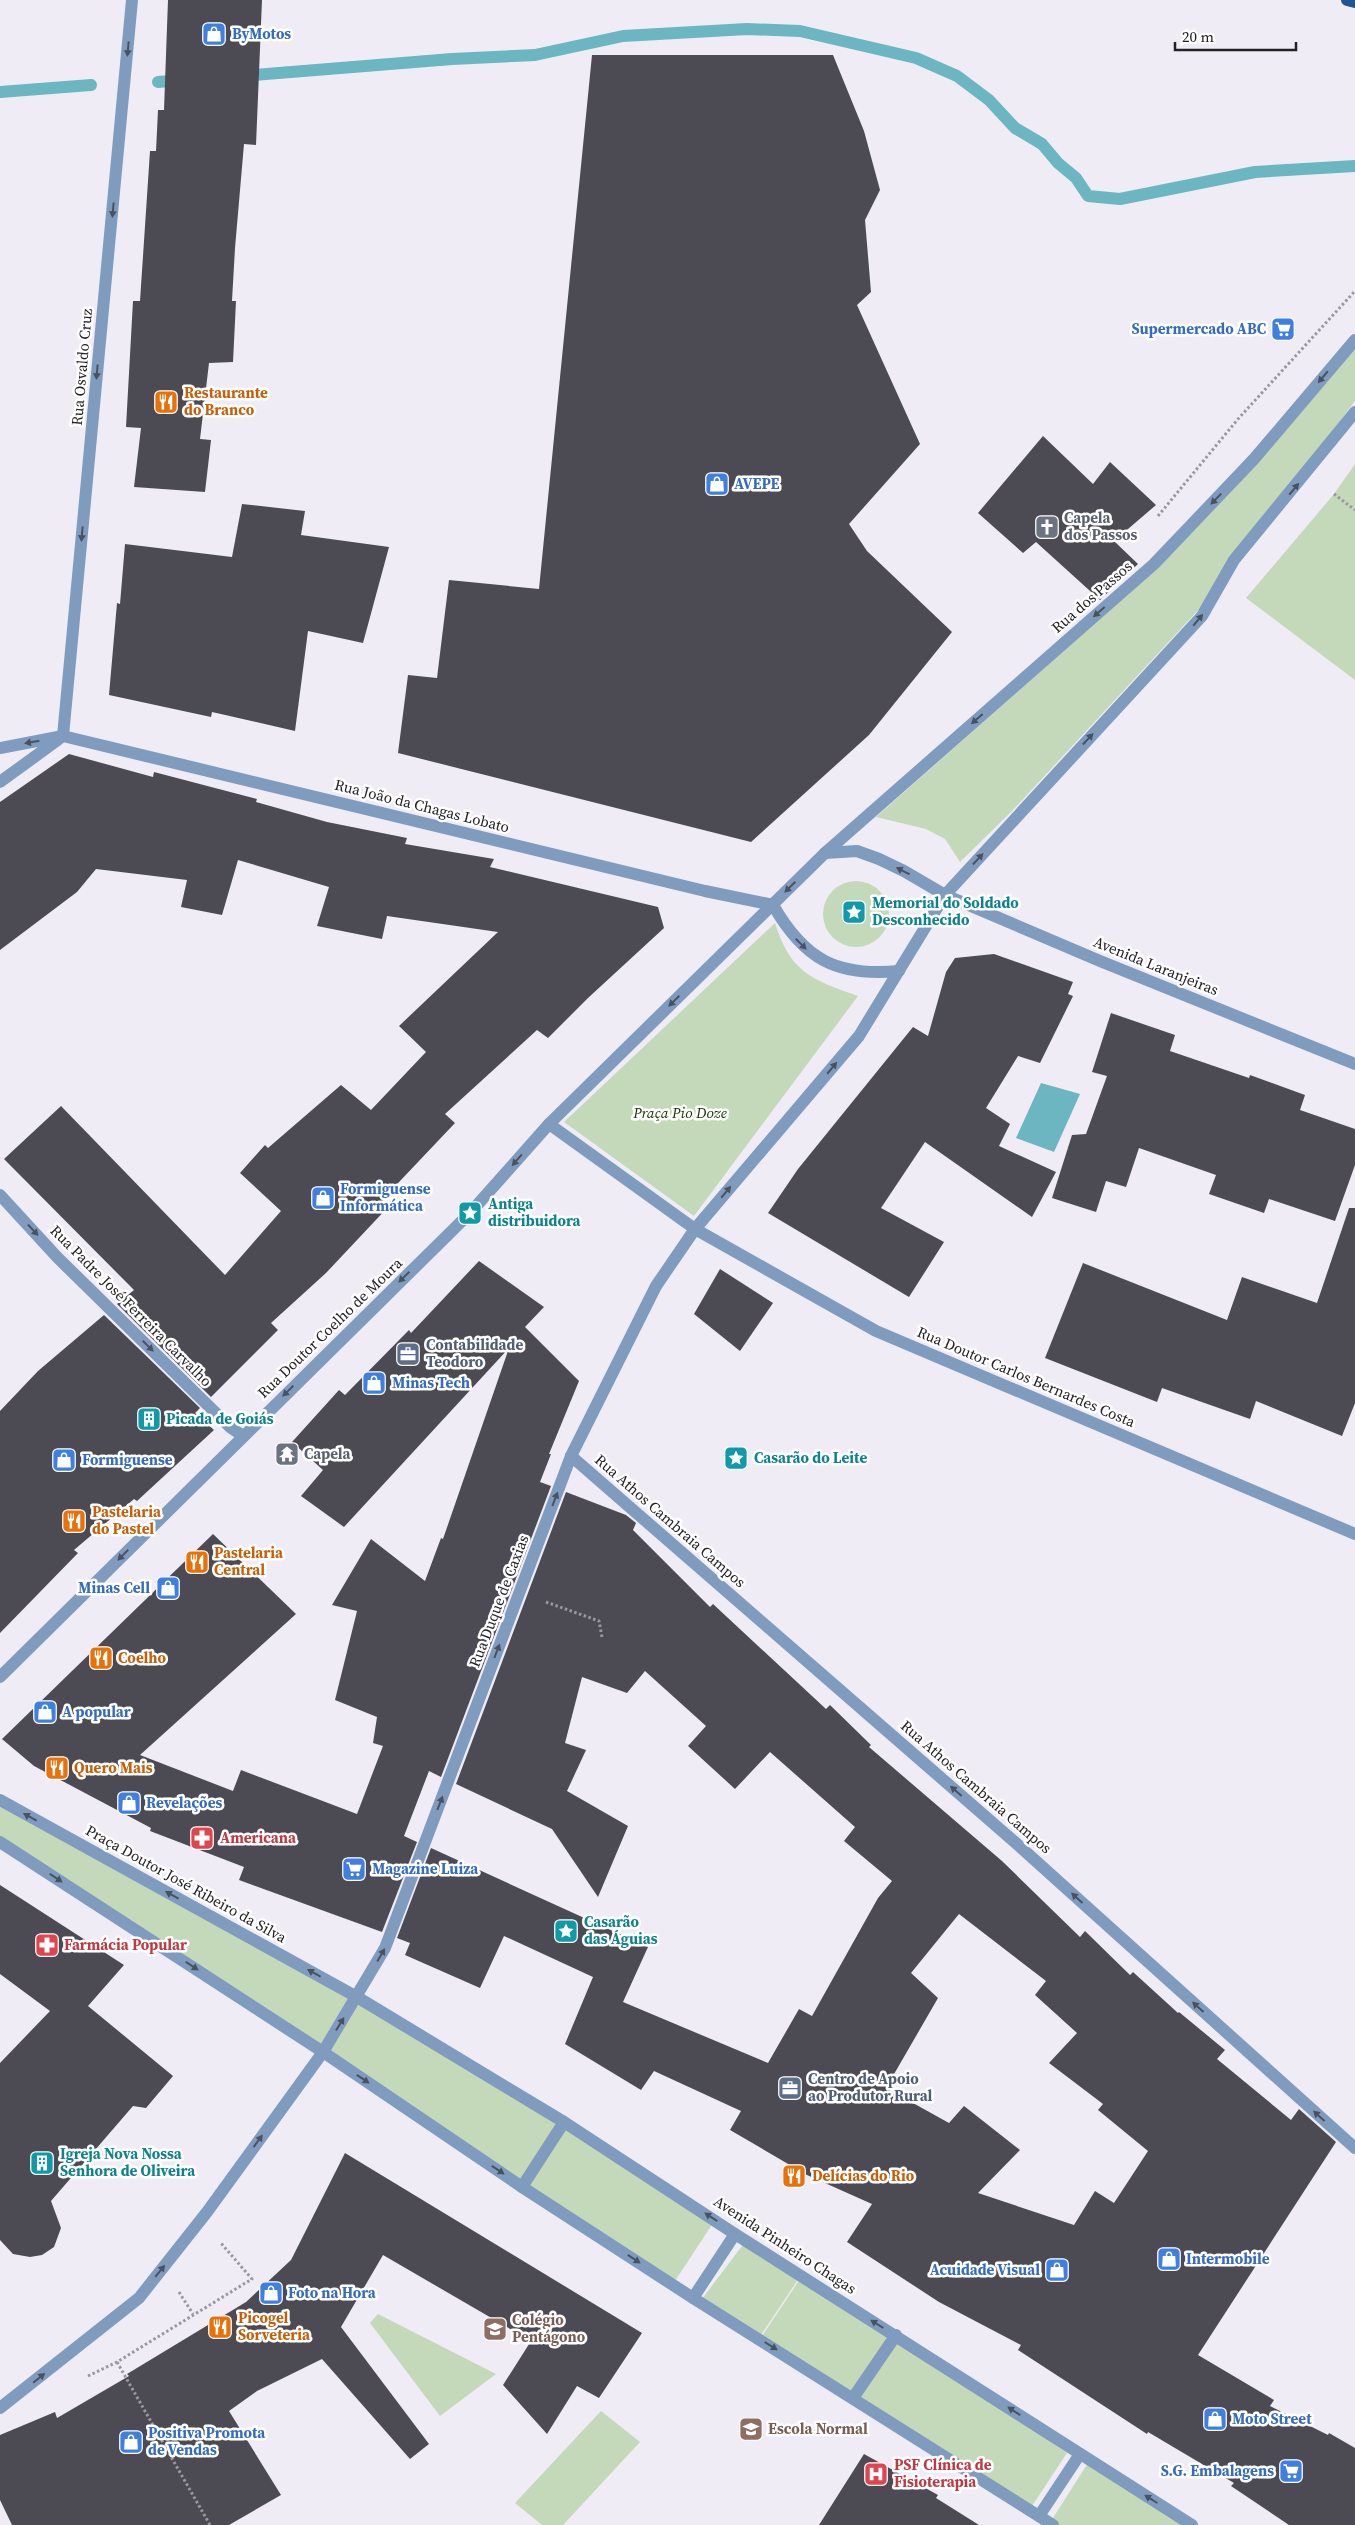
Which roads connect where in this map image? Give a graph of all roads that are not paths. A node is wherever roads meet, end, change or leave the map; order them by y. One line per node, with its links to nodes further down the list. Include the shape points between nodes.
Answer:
1 (132, 0): 6 (street, Rua Osvaldo Cruz, one-way to 6)
2 (1347, 0): 3 (main road)
3 (1355, 2)
4 (1355, 340): 9 (street, Rua dos Passos, one-way to 9, via 1254,459 1154,564)
5 (1355, 412): 10 (street, one-way to 5, via 1202,616 1234,560)
6 (63, 736): 7 (street, one-way to 7); 8 (street); 11 (street, Rua João da Chagas Lobato)
7 (0, 748)
8 (0, 782)
9 (825, 853): 10 (street, one-way to 9, via 904,871 857,851); 11 (street, one-way to 11)
10 (945, 895): 12 (street); 13 (street, Avenida Laranjeiras, via 1100,962)
11 (773, 905): 12 (street, one-way to 12, via 786,929 818,959 873,974); 14 (street, one-way to 14)
12 (899, 971): 16 (street, one-way to 12, via 859,1036)
13 (1355, 1064)
14 (549, 1124): 16 (street); 17 (street, Rua Doutor Coelho de Moura, one-way to 17, via 470,1213)
15 (0, 1195): 17 (street, Rua Padre José Ferreira Carvalho, one-way to 17, via 57,1257)
16 (695, 1229): 18 (street, Rua Duque de Caxias, via 656,1286); 19 (street, Rua Doutor Carlos Bernardes Costa, via 876,1331)
17 (242, 1436): 20 (street, Rua Doutor Coelho de Moura, one-way to 20)
18 (570, 1456): 23 (street, Rua Duque de Caxias, one-way to 18, via 385,1948); 26 (street, Rua Athos Cambraia Campos, one-way to 18, via 1017,1844)
19 (1355, 1534)
20 (0, 1677)
21 (0, 1800): 23 (street, Praça Doutor José Ribeiro da Silva, one-way to 21)
22 (0, 1842): 24 (street, one-way to 24)
23 (357, 1997): 24 (street, Rua Duque de Caxias, one-way to 23); 25 (street, Avenida Pinheiro Chagas)
24 (323, 2052): 27 (street, one-way to 27); 32 (street, Rua Duque de Caxias, one-way to 24, via 139,2298 207,2212)
25 (564, 2122): 27 (street); 28 (street, Avenida Pinheiro Chagas, one-way to 25)
26 (1355, 2148)
27 (522, 2187): 29 (street, one-way to 29)
28 (735, 2234): 29 (street); 30 (street, Avenida Pinheiro Chagas, one-way to 28)
29 (693, 2298): 31 (street, one-way to 31)
30 (896, 2335): 31 (street); 33 (street, Avenida Pinheiro Chagas, one-way to 30)
31 (853, 2398): 34 (street)
32 (0, 2408)
33 (1080, 2454): 34 (street); 36 (street, Avenida Pinheiro Chagas, one-way to 33)
34 (1039, 2516): 35 (street)
35 (1053, 2525)
36 (1192, 2525)

